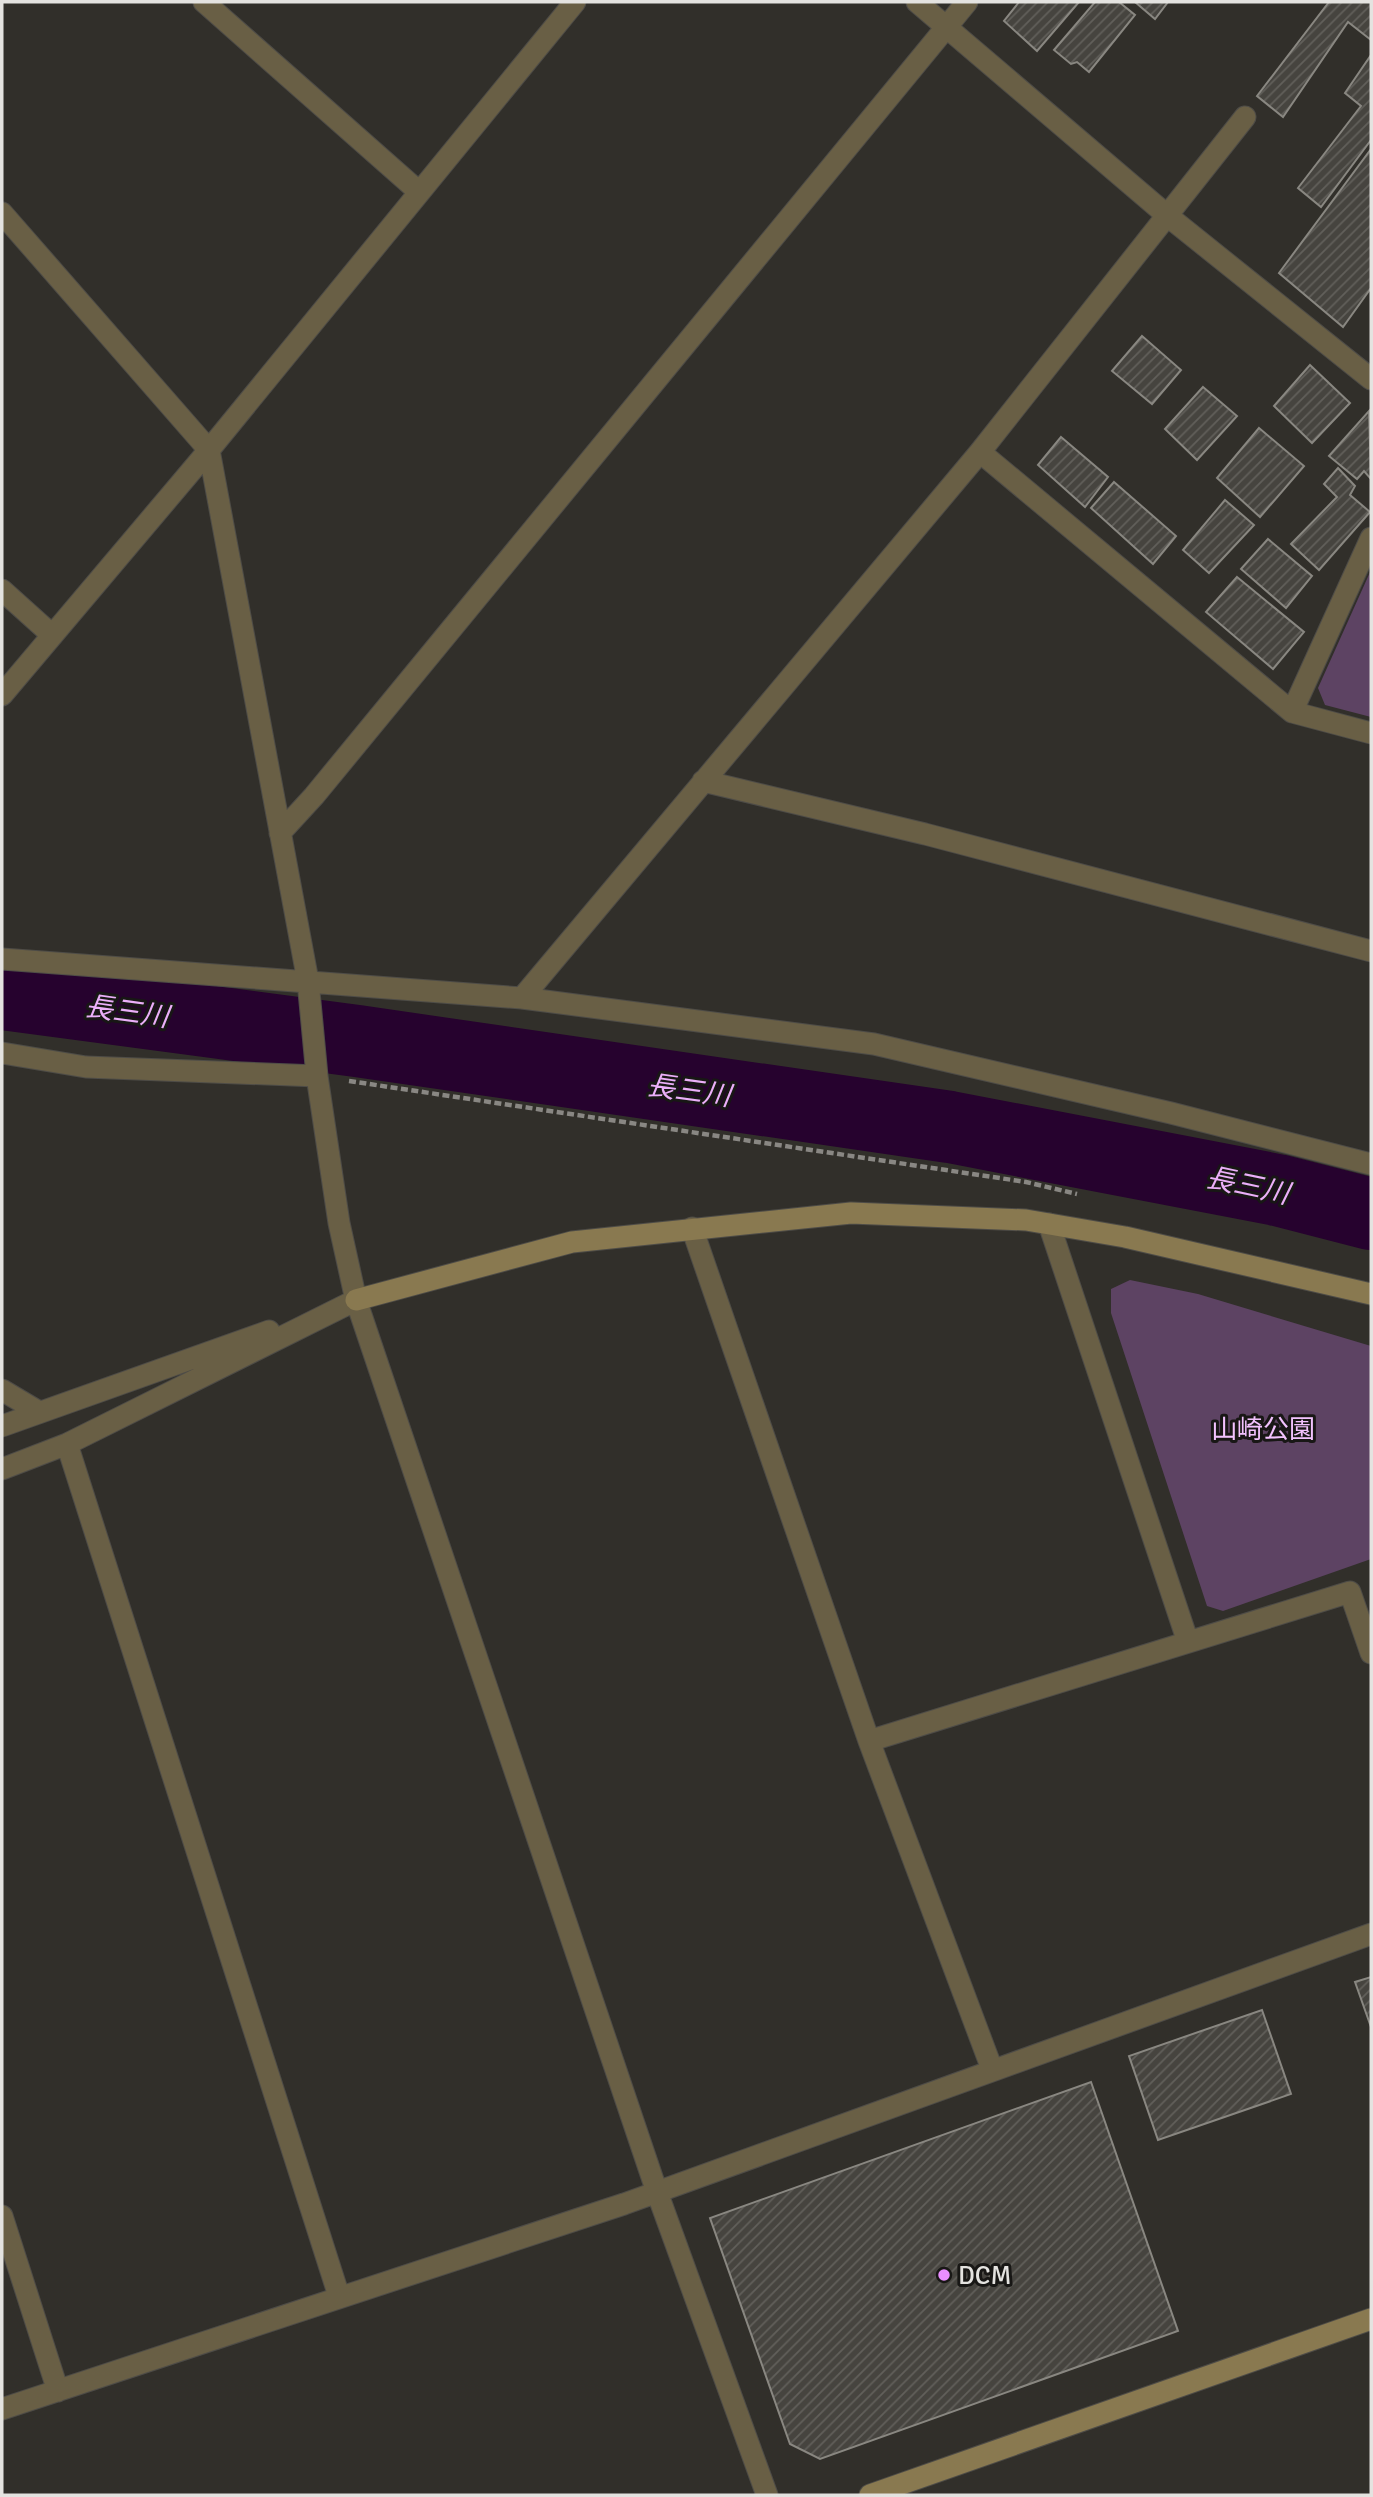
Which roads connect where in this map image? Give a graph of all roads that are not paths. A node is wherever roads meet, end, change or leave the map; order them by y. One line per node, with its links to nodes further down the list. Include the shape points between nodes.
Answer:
1 (204, 2): 7 (street)
2 (575, 2): 7 (street)
3 (917, 2): 5 (street)
4 (967, 2): 5 (street)
5 (947, 25): 9 (street); 20 (street)
6 (1245, 117): 9 (street)
7 (418, 191): 11 (street)
8 (2, 213): 11 (street)
9 (1169, 217): 10 (street); 12 (street)
10 (1371, 379)
11 (209, 450): 15 (street); 20 (street)
12 (979, 452): 17 (street); 19 (street)
13 (1371, 538): 17 (street)
14 (2, 590): 15 (street)
15 (52, 635): 16 (street)
16 (2, 695)
17 (1292, 712): 18 (street)
18 (1371, 733)
19 (703, 781): 21 (street); 24 (street)
20 (280, 832): 23 (street)
21 (1371, 951)
22 (2, 958): 23 (street)
23 (308, 981): 24 (street); 26 (street)
24 (522, 998): 27 (street, via 874,1044)
25 (2, 1053): 26 (street, via 86,1067)
26 (317, 1076): 31 (street)
27 (1371, 1164)
28 (1049, 1224): 29 (street, via 851,1213); 30 (street); 37 (street)
29 (692, 1228): 31 (street, via 572,1242); 39 (street)
30 (1371, 1294)
31 (356, 1300): 33 (street); 35 (street); 42 (street)
32 (2, 1390): 33 (street)
33 (39, 1412): 34 (street)
34 (2, 1426)
35 (67, 1444): 36 (street); 44 (street)
36 (2, 1469)
37 (1188, 1642): 38 (street, via 1350,1592); 39 (street)
38 (1371, 1653)
39 (869, 1741): 41 (street)
40 (1371, 1934): 41 (street)
41 (992, 2069): 42 (street)
42 (657, 2192): 44 (street); 48 (street)
43 (2, 2216): 46 (street)
44 (339, 2296): 46 (street)
45 (1371, 2319): 49 (street)
46 (58, 2391): 47 (street)
47 (2, 2409)
48 (767, 2495)
49 (870, 2495)

